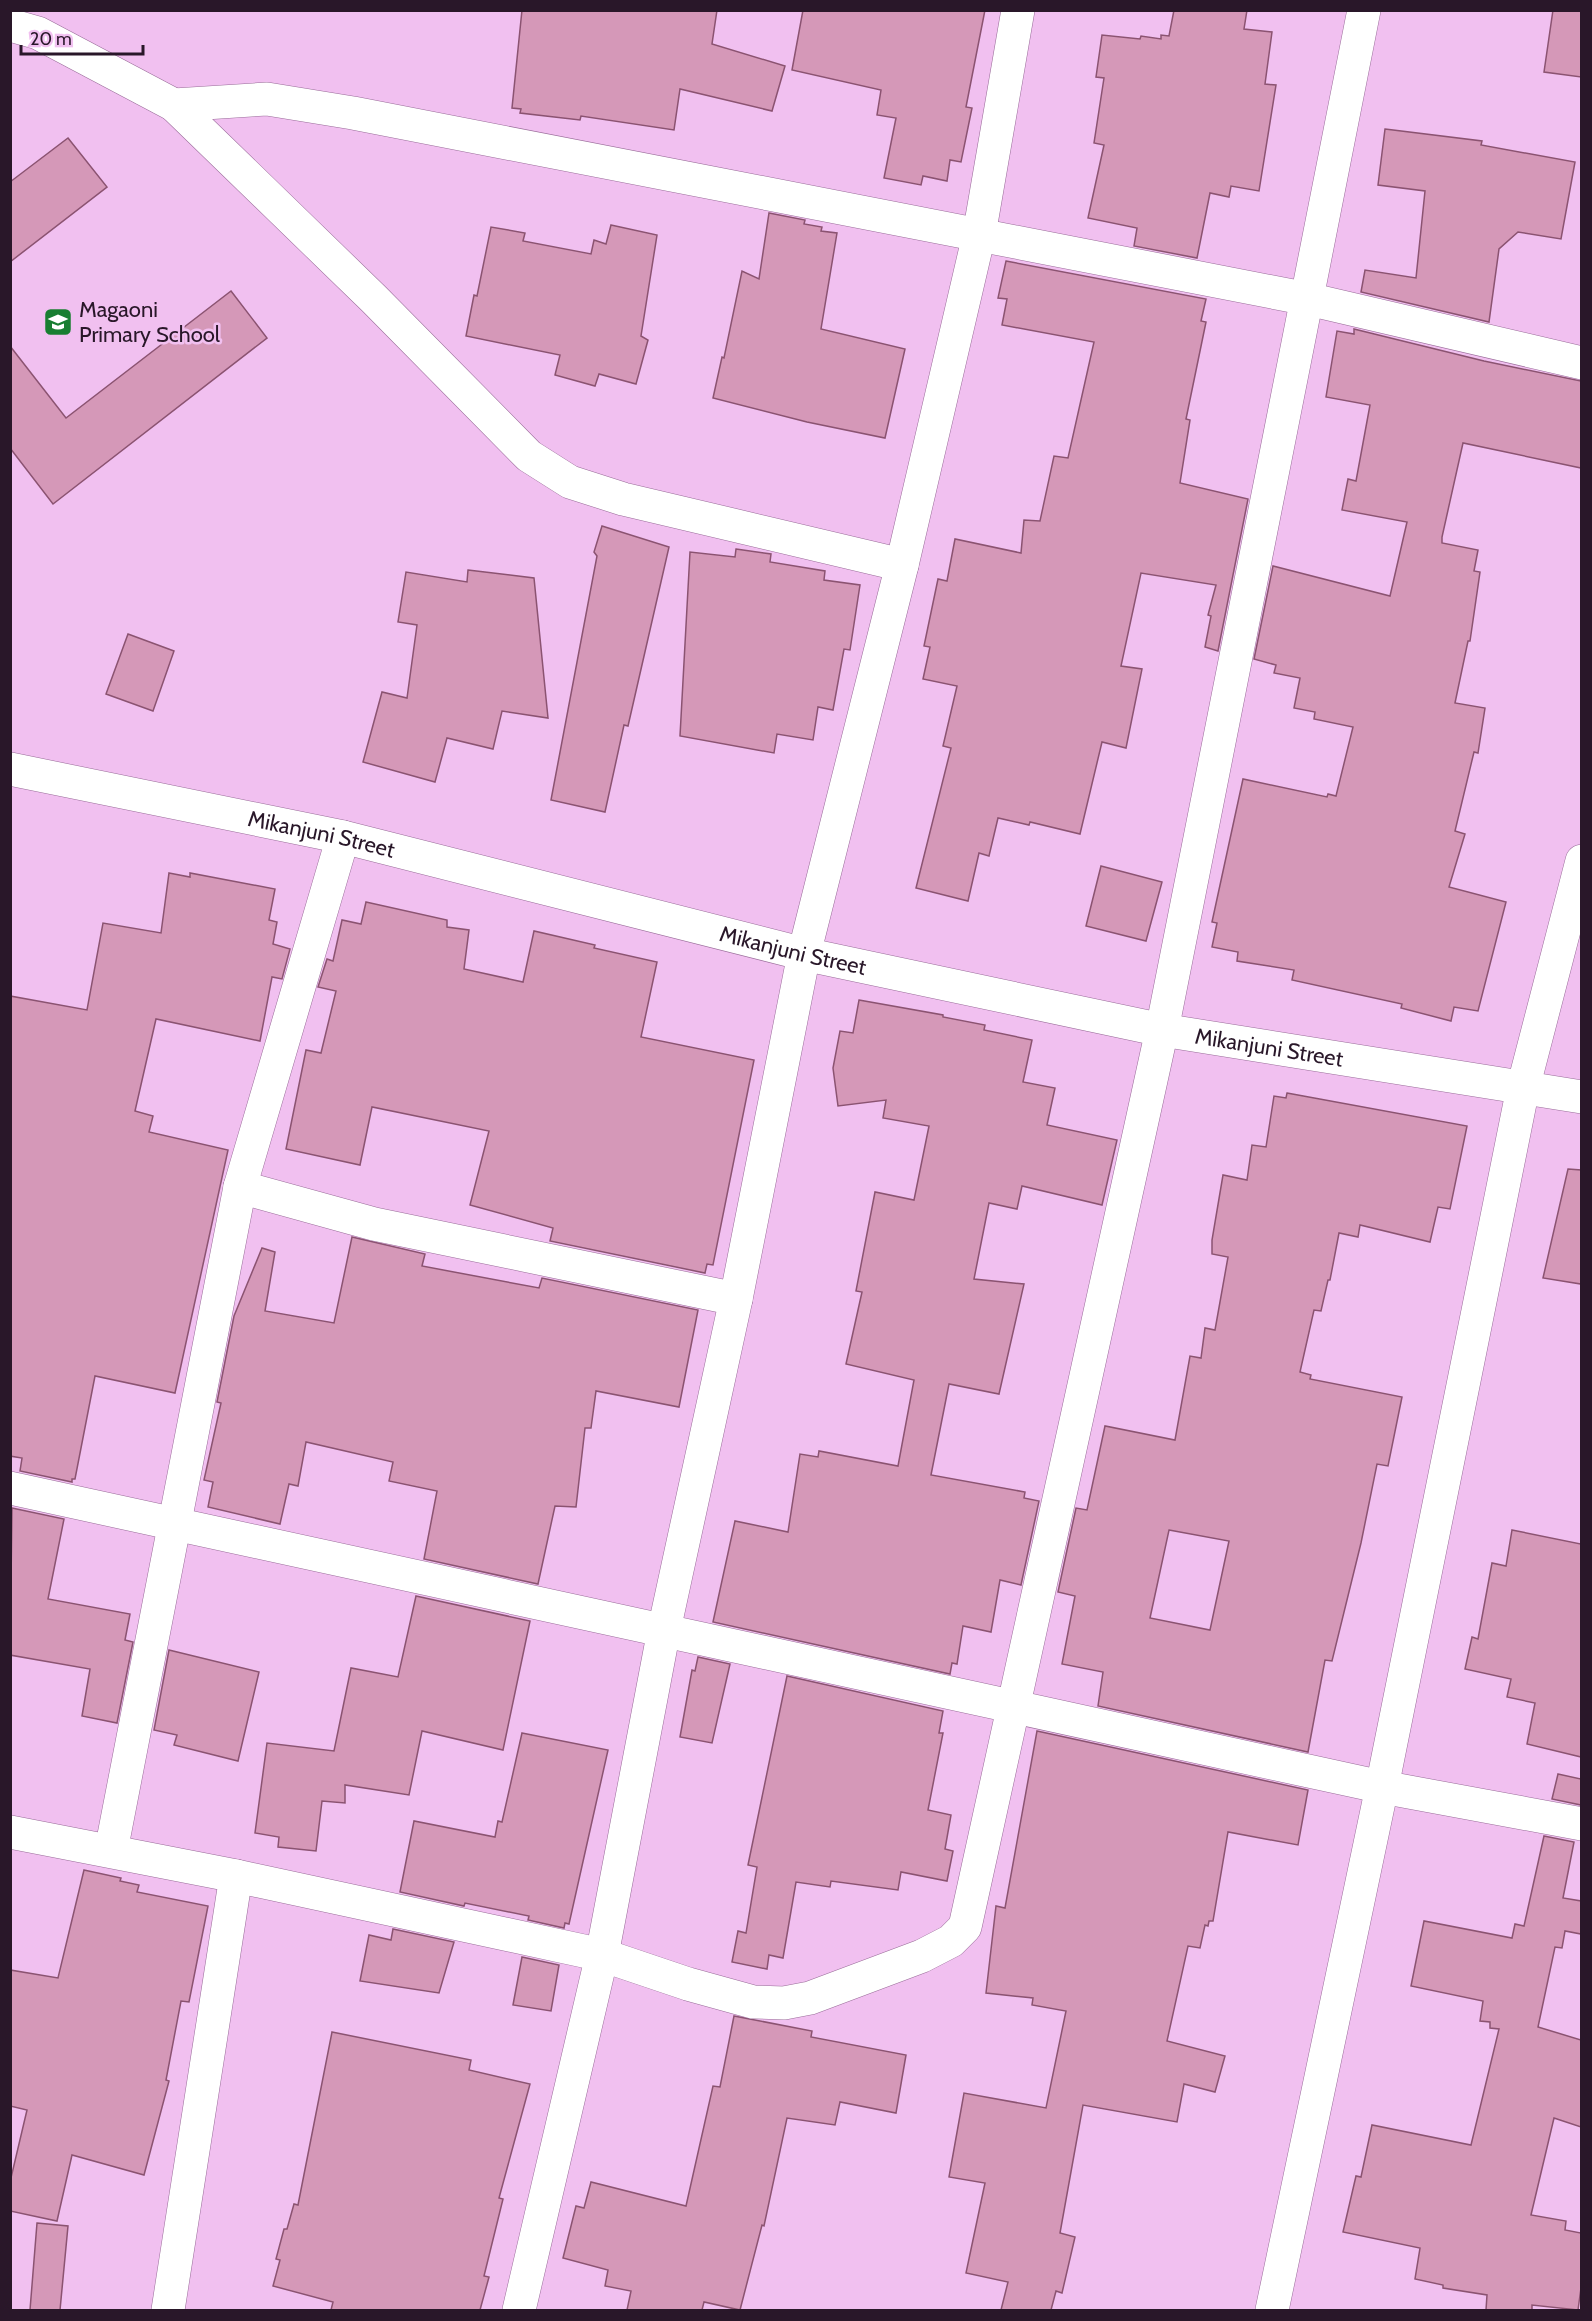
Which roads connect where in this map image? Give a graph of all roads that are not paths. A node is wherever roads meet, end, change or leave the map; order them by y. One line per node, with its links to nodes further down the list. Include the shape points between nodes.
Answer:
1 (1018, 10): 5 (street)
2 (1364, 10): 6 (street)
3 (10, 25): 4 (street, via 38,33)
4 (174, 105): 5 (street, via 267,99); 8 (street, via 529,456 570,482 622,499)
5 (979, 235): 6 (street); 8 (street)
6 (1308, 299): 7 (street); 13 (street)
7 (1581, 363)
8 (902, 565): 12 (street)
9 (10, 769): 10 (street, Mikanjuni Street)
10 (343, 837): 12 (street, Mikanjuni Street); 16 (street)
11 (1581, 861): 14 (street)
12 (804, 954): 13 (street, Mikanjuni Street); 17 (street)
13 (1162, 1030): 14 (street, Mikanjuni Street); 21 (street)
14 (1523, 1088): 15 (street, Mikanjuni Street); 22 (street)
15 (1581, 1097)
16 (240, 1187): 17 (street, via 374,1224); 19 (street)
17 (736, 1299): 20 (street)
18 (10, 1488): 19 (street)
19 (174, 1523): 20 (street); 25 (street)
20 (664, 1630): 21 (street); 27 (street)
21 (1012, 1705): 22 (street); 27 (street, via 970,1909 965,1927 951,1941 886,1971 810,1998 770,2004 704,1989)
22 (1382, 1787): 23 (street); 30 (street)
23 (1581, 1824)
24 (10, 1832): 25 (street)
25 (111, 1851): 26 (street)
26 (236, 1876): 27 (street); 28 (street)
27 (602, 1955): 29 (street)
28 (168, 2310)
29 (519, 2310)
30 (1272, 2310)

